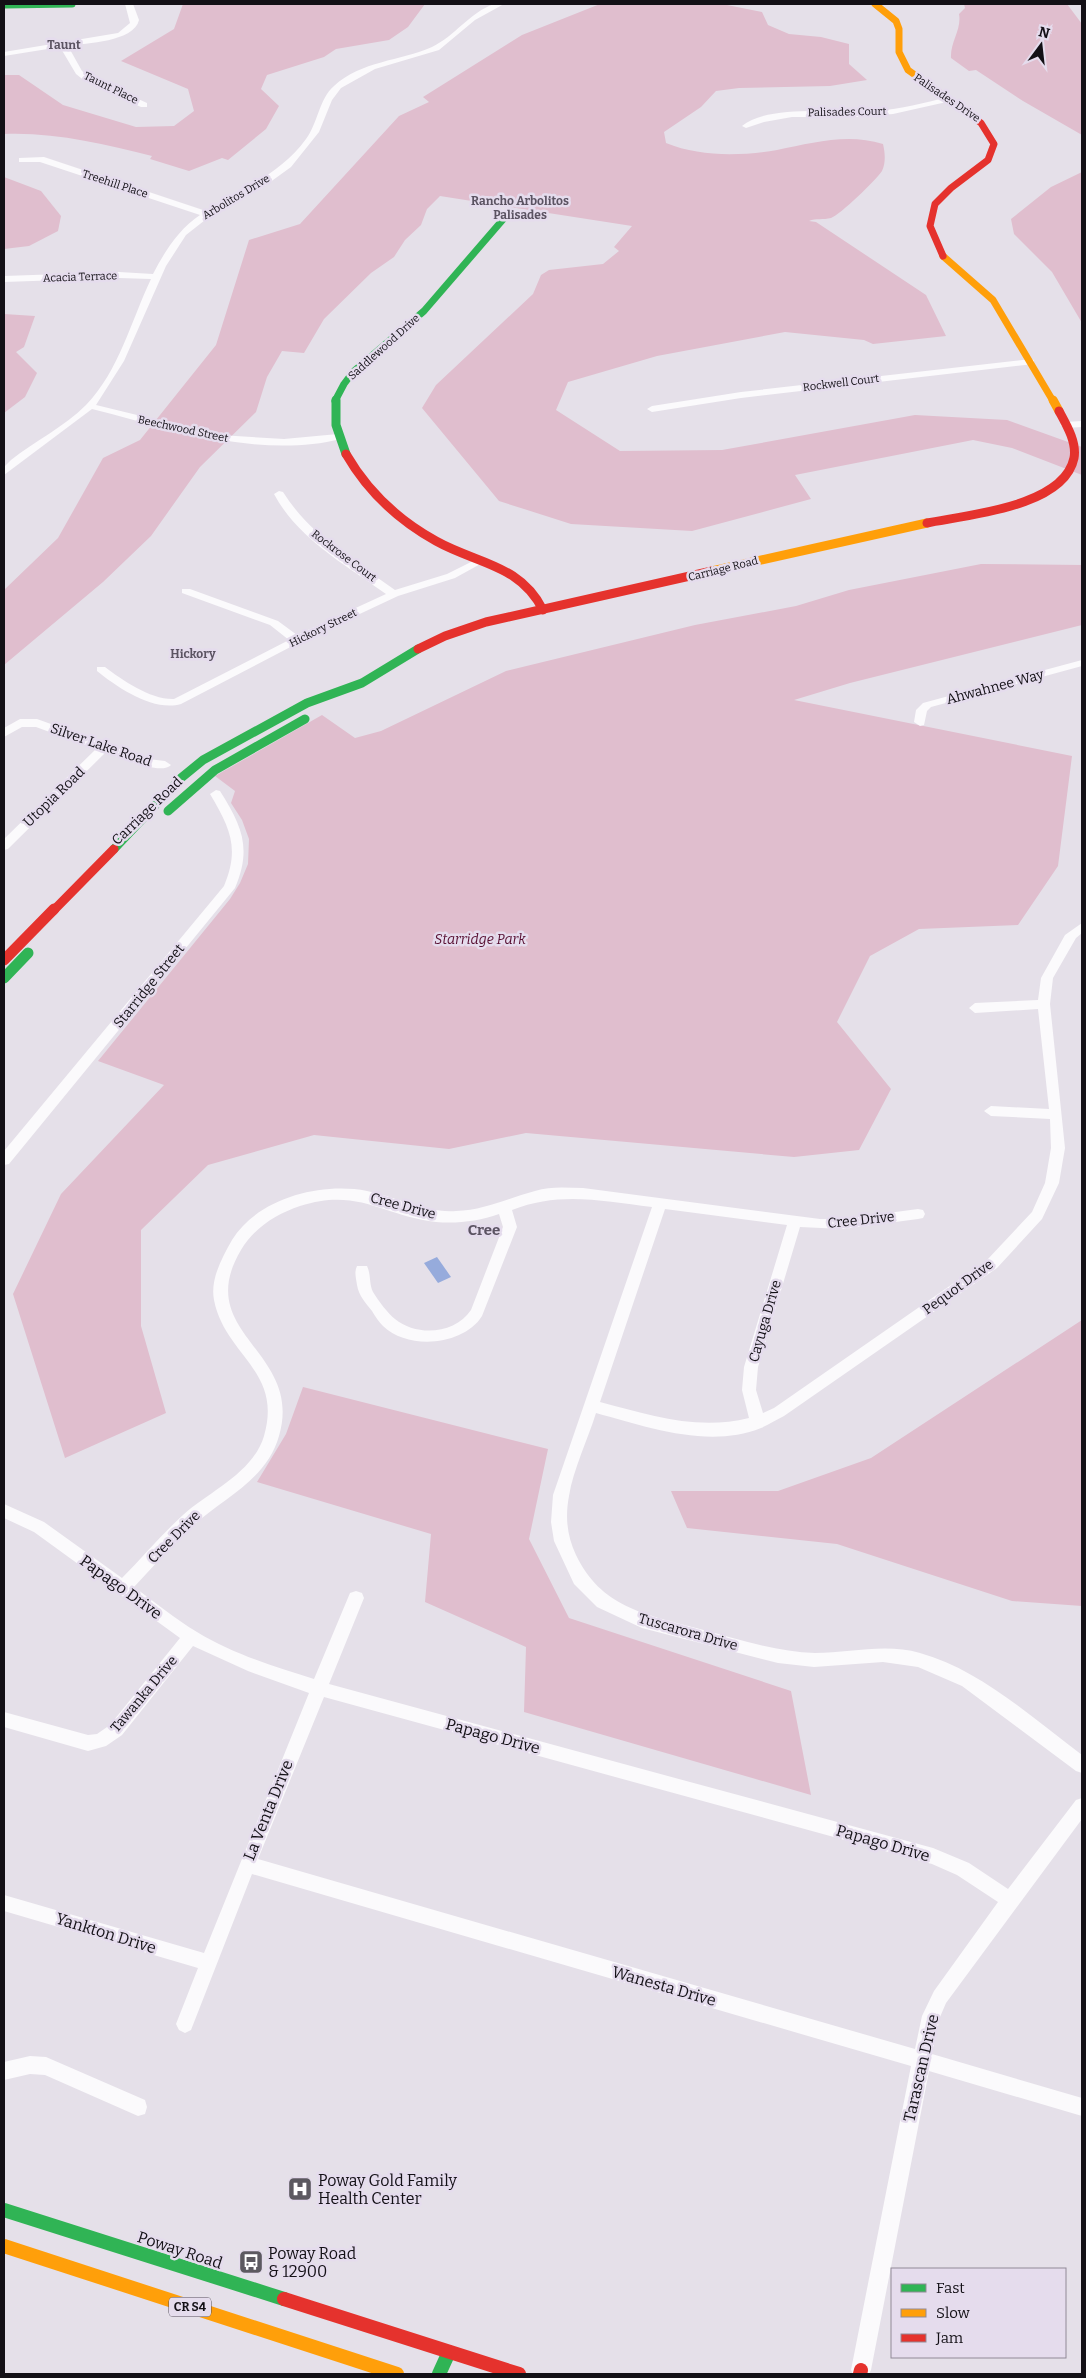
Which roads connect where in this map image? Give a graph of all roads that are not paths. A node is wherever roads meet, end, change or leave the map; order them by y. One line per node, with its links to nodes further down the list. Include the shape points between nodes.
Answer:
1 (72, 4): 5 (street)
2 (129, 4): 6 (street, via 135,20 128,31)
3 (500, 4): 12 (street, Arbolitos Drive, via 470,18 436,48 359,74 337,87 319,126 286,167)
4 (875, 4): 8 (street, Palisades Drive, via 888,11 900,27 902,36 897,50 900,59 911,73)
5 (4, 5)
6 (63, 45): 7 (street); 9 (street, Taunt Place, via 79,72 89,80)
7 (4, 54)
8 (948, 99): 10 (street, Palisades Court, via 916,109 873,114 796,113 760,119); 16 (street, Palisades Drive, via 992,128 998,146 995,159 986,169 955,184 935,202 931,213 934,241 947,260 991,298)
9 (144, 105)
10 (746, 126)
11 (22, 160): 12 (street, Treehill Place, via 41,160)
12 (206, 214): 14 (street, Arbolitos Drive, via 182,235)
13 (506, 216): 21 (street, Saddlewood Drive, via 411,324 345,382 336,403 334,425)
14 (156, 277): 15 (street, Acacia Terrace); 17 (street, Arbolitos Drive, via 112,377)
15 (4, 280)
16 (1031, 362): 18 (street, Rockwell Court); 20 (street, Palisades Drive)
17 (90, 406): 21 (street, Beechwood Street, via 220,438 284,442); 22 (street, Arbolitos Drive)
18 (652, 408)
19 (1082, 424): 20 (street)
20 (1065, 425): 27 (street, Carriage Road, via 1074,450 1067,474 1058,484 1013,505)
21 (338, 437): 24 (street, Saddlewood Drive, via 351,467 369,492 386,508 435,542)
22 (4, 472)
23 (279, 494): 26 (street, Rockrose Court, via 283,506 324,544)
24 (479, 562): 26 (street, Hickory Street, via 451,576); 27 (street, Saddlewood Drive, via 526,583 534,591)
25 (186, 591): 28 (street, via 274,624)
26 (394, 594): 28 (street, Hickory Street)
27 (543, 610): 31 (street, Carriage Road, via 446,635)
28 (296, 640): 30 (street, Hickory Street, via 172,703 114,681)
29 (1082, 663): 32 (street, Ahwahnee Way, via 927,705 922,710)
30 (101, 669)
31 (335, 696): 33 (street, Carriage Road, via 306,704); 35 (street, Carriage Road, via 316,713)
32 (920, 722)
33 (260, 728): 35 (street); 39 (street, Carriage Road, via 190,769)
34 (4, 733): 36 (street, Silver Lake Road, via 20,723 37,723)
35 (273, 737): 39 (street, Carriage Road, via 215,770)
36 (104, 748): 37 (street, Silver Lake Road, via 146,763); 41 (street, Utopia Road)
37 (165, 765)
38 (216, 794): 51 (street, Starridge Street, via 235,827 239,852 229,888)
39 (162, 811): 45 (street, Carriage Road)
40 (148, 831): 42 (street, Carriage Road)
41 (4, 846)
42 (60, 920)
43 (1082, 927): 47 (street, Pequot Drive, via 1071,935 1048,978)
44 (34, 947): 46 (street)
45 (4, 960)
46 (4, 978)
47 (1044, 1004): 48 (street); 50 (street, Pequot Drive)
48 (975, 1008)
49 (992, 1111): 50 (street)
50 (1056, 1114): 58 (street, Pequot Drive, via 1058,1148 1052,1182 1037,1215 992,1264 779,1412)
51 (4, 1160)
52 (660, 1203): 53 (street, Cree Drive, via 583,1193 550,1193); 55 (street, Cree Drive); 57 (street, Tuscarora Drive)
53 (504, 1206): 56 (street, via 510,1227 477,1312 470,1322 450,1333 436,1337 404,1332 389,1323 366,1293); 60 (street, Cree Drive, via 489,1212 445,1217 366,1196 325,1194 306,1198 265,1215 247,1230 225,1262 220,1298 230,1327 263,1367 275,1389 276,1414 271,1436 253,1468 229,1491 199,1512)
54 (918, 1214): 55 (street, Cree Drive, via 843,1224)
55 (795, 1220): 58 (street, Cayuga Drive, via 751,1367 749,1390)
56 (362, 1270)
57 (592, 1406): 58 (street, Pequot Drive, via 683,1429 713,1432); 65 (street, Tuscarora Drive, via 561,1495 559,1522 562,1541 580,1579 603,1602 642,1622 778,1656 814,1660 883,1655 919,1660 968,1681)
58 (758, 1423)
59 (4, 1511): 60 (street, Papago Drive, via 39,1528)
60 (123, 1588): 62 (street, Papago Drive)
61 (356, 1598): 63 (street, La Venta Drive)
62 (192, 1637): 63 (street, Papago Drive, via 216,1651); 64 (street, Tawanka Drive, via 116,1730 100,1742 88,1743)
63 (318, 1688): 67 (street, La Venta Drive); 68 (street, Papago Drive, via 933,1856 963,1869)
64 (4, 1720)
65 (1082, 1765)
66 (1082, 1806): 68 (street, Tarascan Drive)
67 (247, 1864): 70 (street, La Venta Drive); 72 (street, Wanesta Drive)
68 (1010, 1900): 72 (street, Tarascan Drive, via 940,1998 931,2016)
69 (4, 1903): 70 (street, Yankton Drive)
70 (209, 1964): 71 (street, La Venta Drive)
71 (185, 2024)
72 (920, 2061): 75 (street, Wanesta Drive); 83 (street, Tarascan Drive)
73 (4, 2071): 74 (street, via 30,2065 46,2066)
74 (138, 2107)
75 (1082, 2108)
76 (4, 2210): 79 (street, Poway Road / CR S4)
77 (4, 2246): 80 (street, CR S4)
78 (188, 2292): 80 (street)
79 (266, 2295): 81 (street); 82 (street, Poway Road / CR S4)
80 (171, 2301): 84 (street, CR S4)
81 (256, 2306)
82 (449, 2352): 85 (street); 86 (street, Poway Road / CR S4)
83 (861, 2372)
84 (397, 2374)
85 (439, 2374)
86 (519, 2374)

